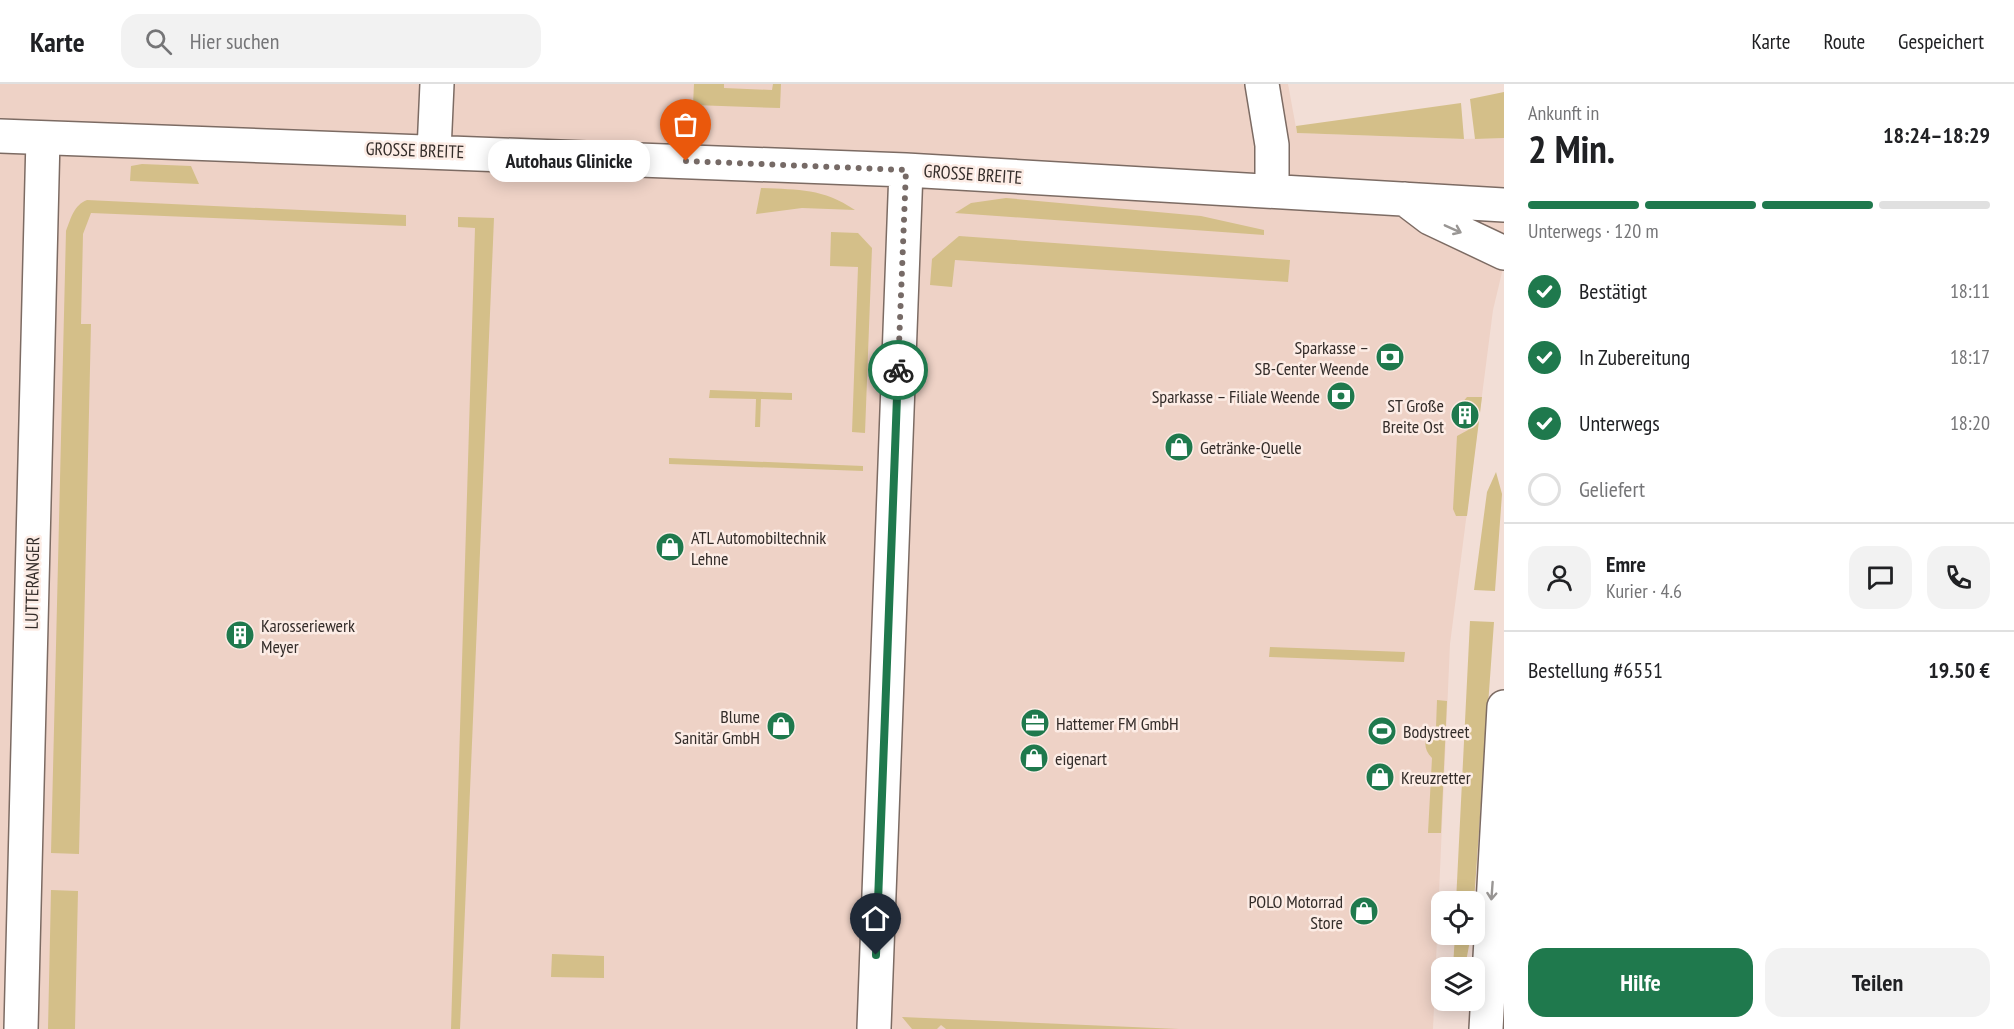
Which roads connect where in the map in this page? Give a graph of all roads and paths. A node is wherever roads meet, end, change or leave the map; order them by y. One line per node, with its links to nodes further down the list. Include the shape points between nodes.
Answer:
1 (437, 84): 5 (street)
2 (1262, 84): 8 (street, via 1272,145)
3 (0, 136): 4 (street, GROSSE BREITE)
4 (43, 138): 5 (street, GROSSE BREITE); 14 (street, LUTTERANGER)
5 (434, 151): 6 (street, GROSSE BREITE)
6 (906, 170): 8 (street, GROSSE BREITE); 13 (street)
7 (1504, 189): 9 (street, GROSSE BREITE, via 1448,188)
8 (1272, 190): 9 (street, GROSSE BREITE)
9 (1405, 199): 10 (street, GROSSE BREITE); 11 (street, one-way to 11, via 1430,218)
10 (1504, 205)
11 (1504, 253)
12 (1504, 707): 15 (street, one-way to 15)
13 (873, 1028)
14 (21, 1029)
15 (1486, 1029)

